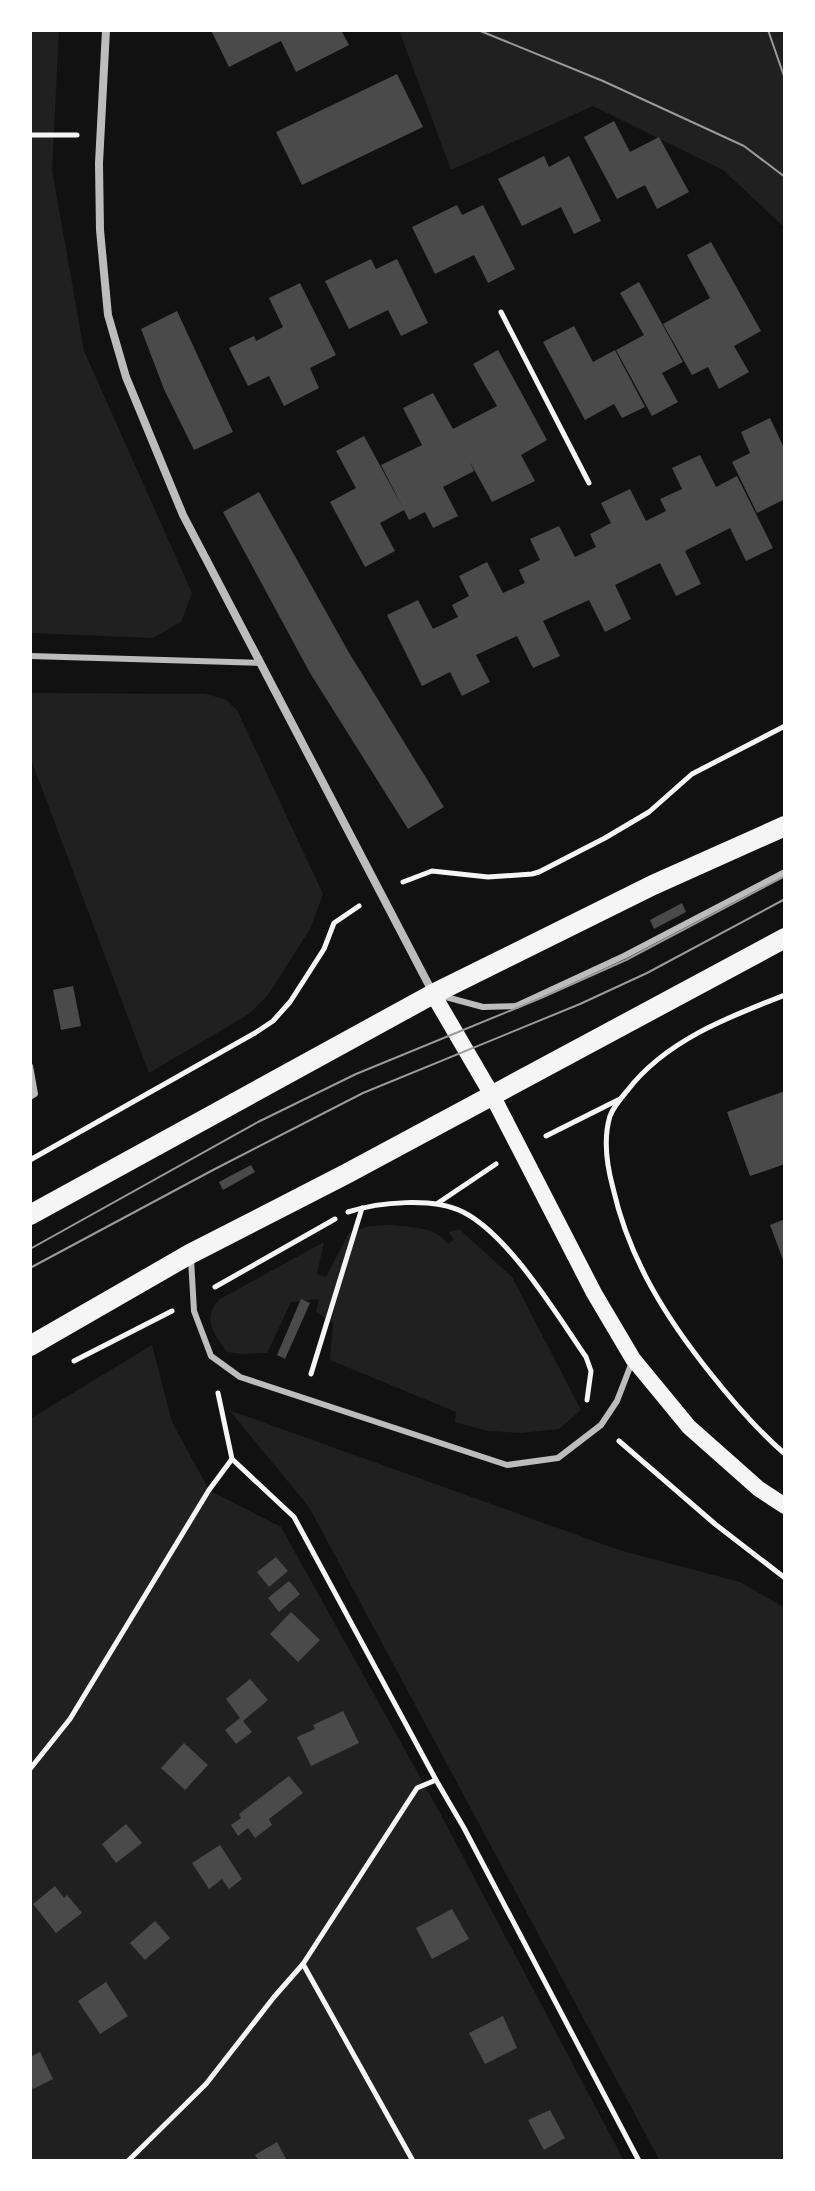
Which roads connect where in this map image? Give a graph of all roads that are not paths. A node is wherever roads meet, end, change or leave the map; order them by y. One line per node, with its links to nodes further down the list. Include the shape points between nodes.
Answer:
1 (106, 30): 3 (street, via 100,230 108,315 126,377 183,515)
2 (30, 656): 3 (lane)
3 (261, 663): 7 (street)
4 (785, 826): 7 (main road)
5 (785, 872): 7 (lane, via 516,1006 483,1007)
6 (785, 938): 9 (main road)
7 (433, 994): 9 (main road); 11 (main road)
8 (30, 1066): 10 (lane, via 35,1094)
9 (492, 1095): 12 (main road); 14 (main road)
10 (30, 1097)
11 (30, 1215)
12 (190, 1254): 13 (main road); 14 (lane, via 194,1311 211,1356 240,1377 507,1465 558,1458 601,1425)
13 (30, 1346)
14 (633, 1359): 15 (main road, via 689,1427)
15 (785, 1506)

